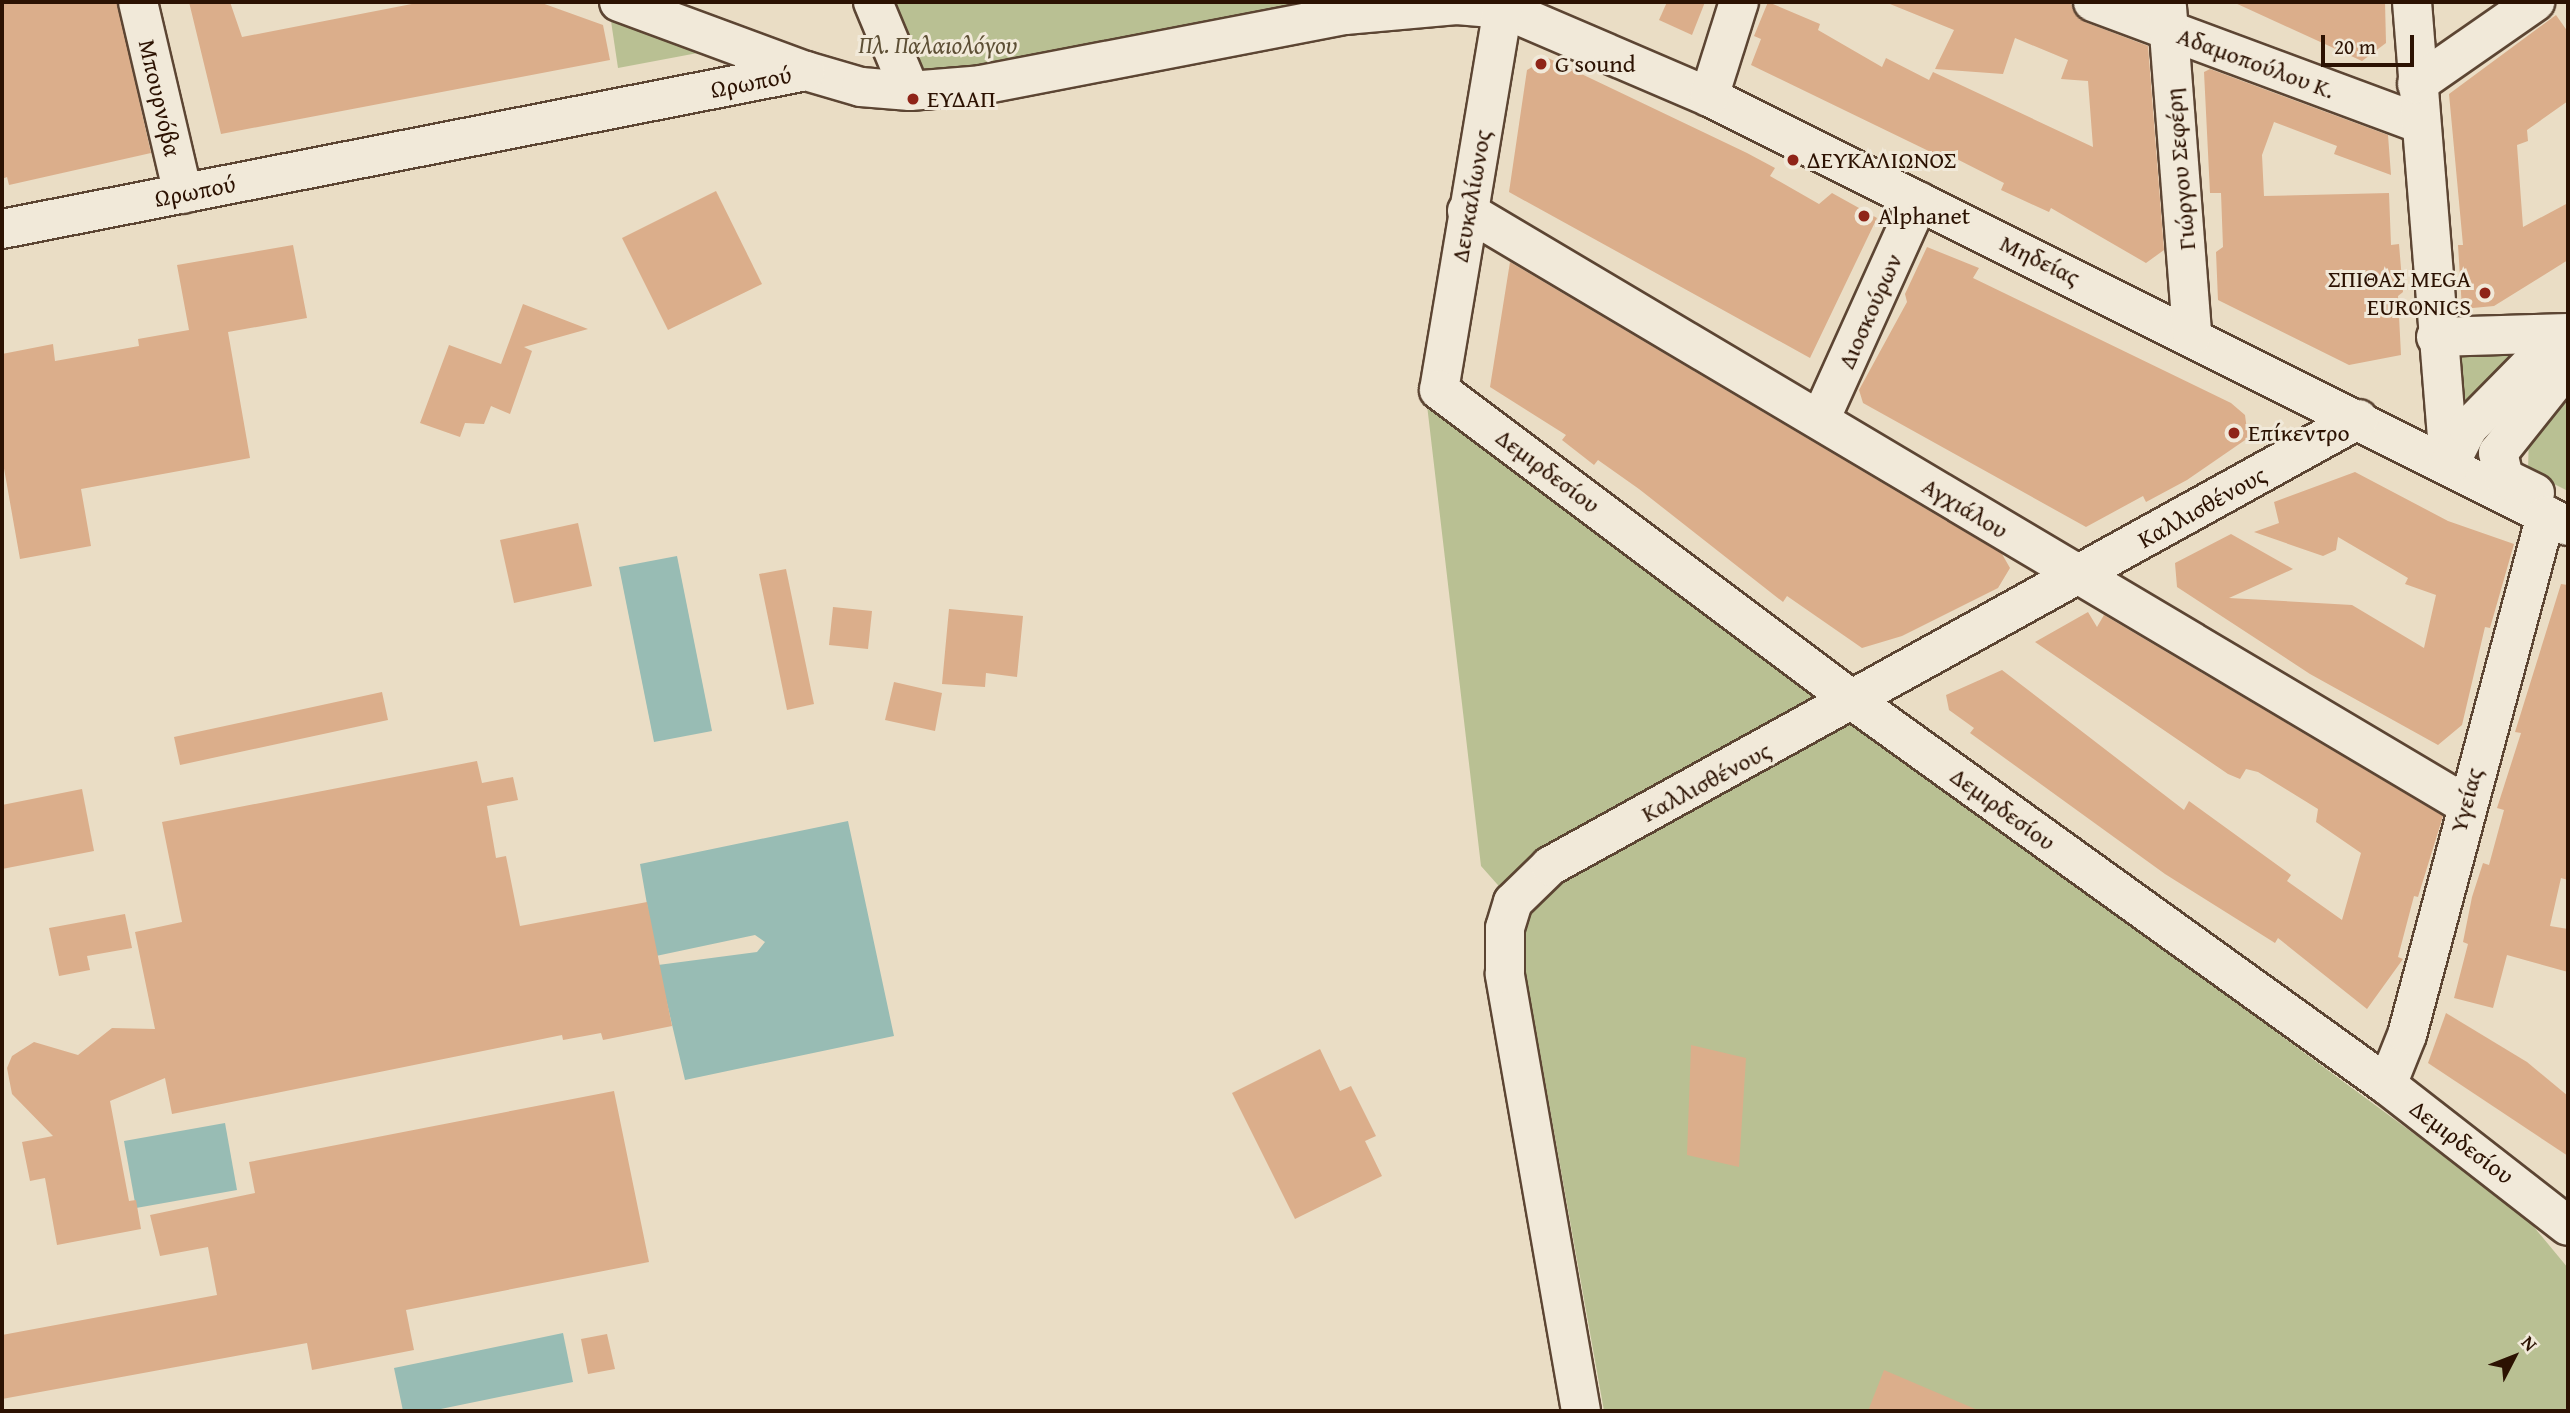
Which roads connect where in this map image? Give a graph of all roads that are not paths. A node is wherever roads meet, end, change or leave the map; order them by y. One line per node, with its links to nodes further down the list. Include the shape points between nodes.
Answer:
1 (138, 2): 15 (street, Μπουρνόβα)
2 (621, 2): 10 (street)
3 (873, 2): 12 (street)
4 (1739, 2): 13 (street)
5 (2093, 2): 9 (street, Αδαμοπούλου Κ.)
6 (2412, 2): 11 (street)
7 (2535, 2): 11 (street)
8 (1504, 6): 12 (street, Ωρωπού, via 1457,5 1345,15 981,85); 13 (street, Μηδείας); 17 (street, Δευκαλίωνος)
9 (2168, 16): 14 (street, Αδαμοπούλου Κ.); 20 (street, Γιώργου Σεφέρη)
10 (806, 71): 12 (street, Ωρωπού, via 861,87); 15 (street, Ωρωπού)
11 (2417, 84): 14 (street)
12 (910, 91)
13 (1709, 97): 16 (street, Μηδείας)
14 (2419, 122): 21 (street)
15 (183, 194): 18 (street, Ωρωπού)
16 (1919, 201): 20 (street, Μηδείας); 26 (street, Διοσκούρων)
17 (1467, 211): 24 (street, Δευκαλίωνος); 26 (street, Αγχιάλου)
18 (2, 229)
19 (2568, 334): 21 (street); 27 (street, via 2544,351 2468,428)
20 (2192, 335): 25 (street, Μηδείας)
21 (2436, 337): 27 (street)
22 (2568, 343): 27 (street, via 2557,369 2508,419 2482,445)
23 (2568, 365): 28 (street, via 2498,453 2504,478)
24 (1439, 390): 30 (street, Δεμιρδεσίου)
25 (2359, 419): 27 (street, Μηδείας); 29 (street, Καλλισθένους)
26 (1820, 421): 29 (street, Αγχιάλου)
27 (2448, 465): 28 (street, Μηδείας)
28 (2561, 517): 31 (street, Υγείας)
29 (2076, 576): 30 (street, Καλλισθένους); 31 (street, Αγχιάλου)
30 (1855, 702): 32 (street, Δεμιρδεσίου); 34 (street, Καλλισθένους, via 1550,866 1513,902 1505,928 1505,974)
31 (2465, 804): 32 (street, Υγείας, via 2406,1035)
32 (2387, 1085): 33 (street, Δεμιρδεσίου)
33 (2568, 1226)
34 (1581, 1411)

